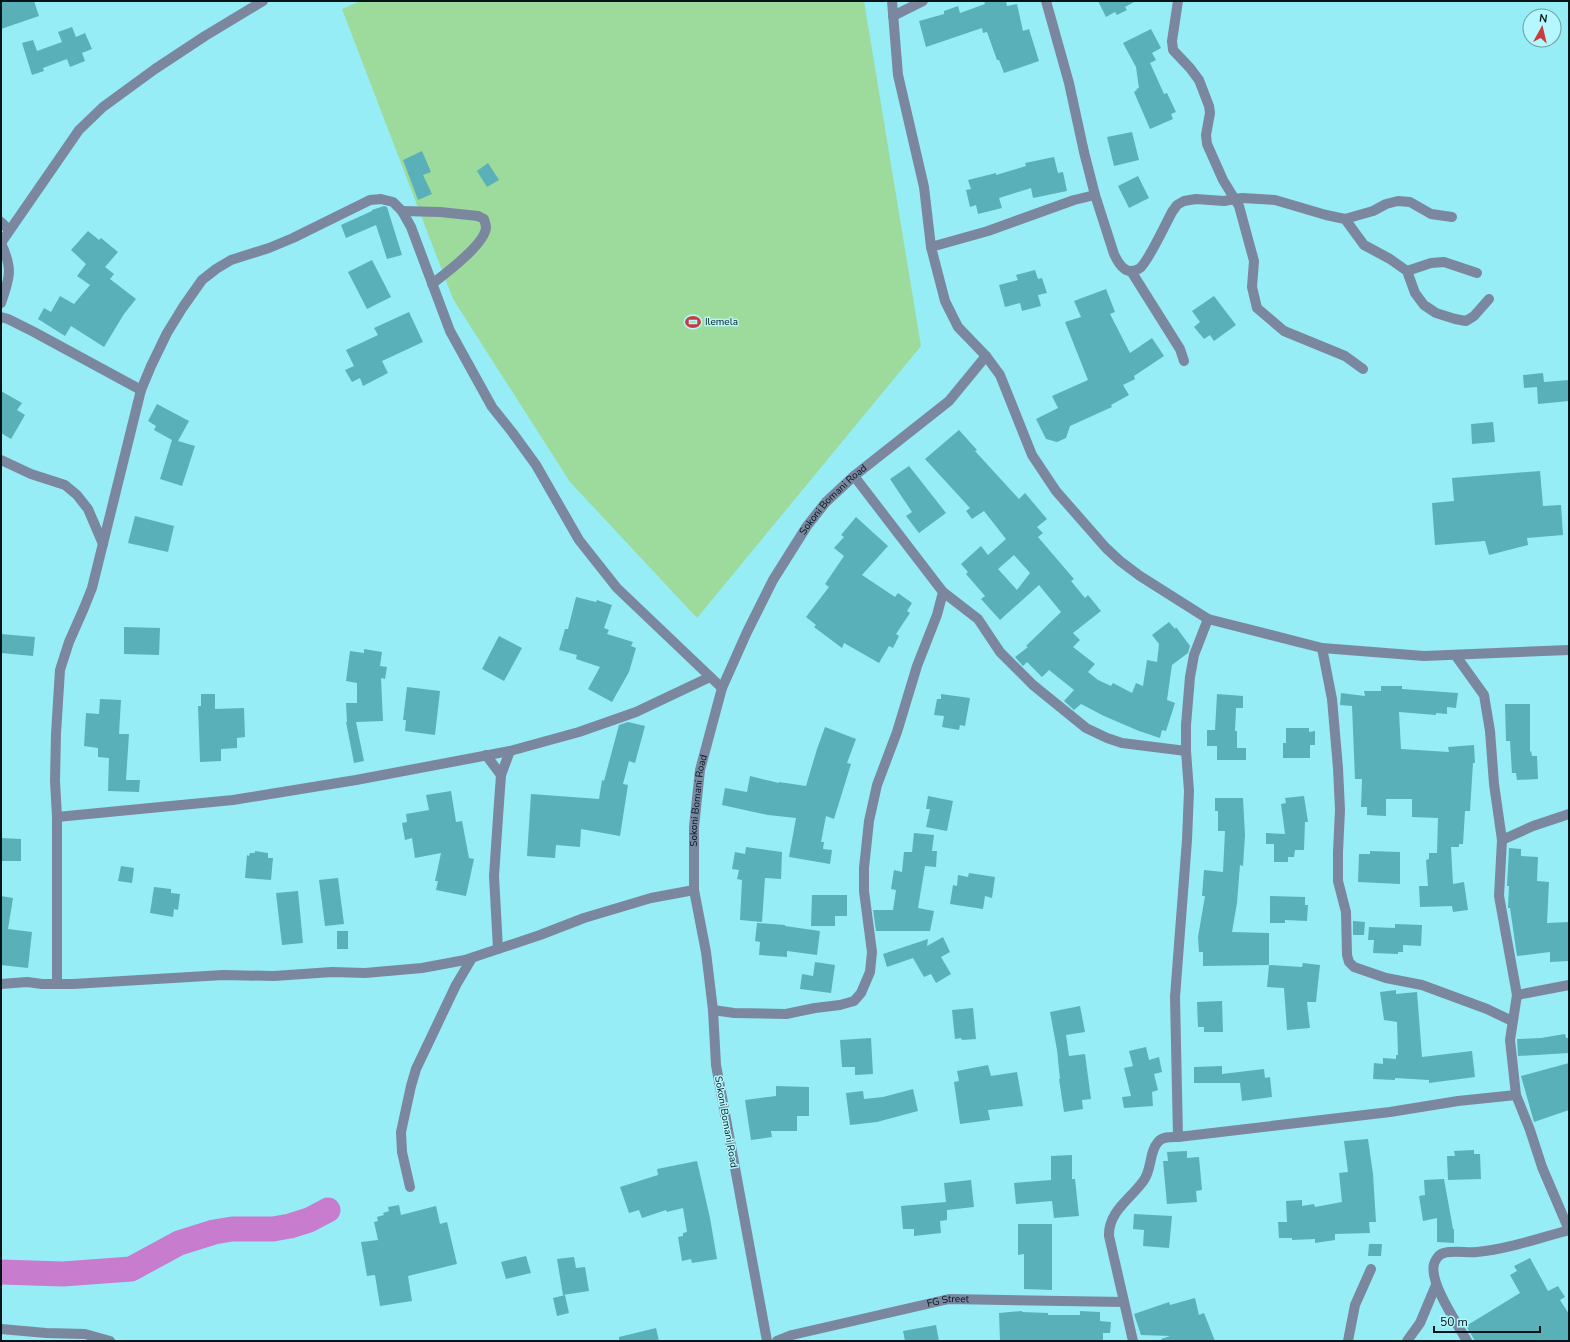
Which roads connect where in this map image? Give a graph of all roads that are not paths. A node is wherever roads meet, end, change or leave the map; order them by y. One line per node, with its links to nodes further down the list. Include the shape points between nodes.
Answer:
1 (263, 1): 13 (street, via 198,40 103,107 79,130)
2 (892, 1): 6 (street)
3 (923, 1): 6 (street)
4 (1046, 1): 7 (street, via 1070,82)
5 (1178, 1): 8 (street, via 1173,50 1199,80 1210,113 1207,144 1218,170)
6 (893, 16): 15 (street, via 898,75 924,187)
7 (1095, 195): 15 (street); 16 (street, via 1118,263 1124,270)
8 (1236, 200): 11 (street, via 1275,200); 16 (street, via 1196,199 1177,205 1147,258 1140,268); 25 (street, via 1254,261 1252,287 1257,308 1284,331 1345,356)
9 (402, 211): 19 (street, via 411,227); 19 (street, via 440,212 478,216 484,219 486,229 467,256); 26 (street, via 393,202 370,200 293,238 231,260 216,269 202,280 183,307 164,339)
10 (1452, 217): 11 (street, via 1430,214 1410,202 1398,201)
11 (1345, 219): 17 (street, via 1364,246 1390,259)
12 (1, 222): 13 (street)
13 (9, 230): 14 (street)
14 (1, 243): 21 (street, via 8,257 10,270)
15 (931, 247): 23 (street, via 945,301 958,327)
16 (1131, 271): 24 (street, via 1180,349)
17 (1406, 271): 18 (street, via 1431,263 1444,262); 20 (street, via 1415,293 1424,305 1436,313 1466,321)
18 (1478, 273)
19 (432, 284): 35 (street, via 450,332 492,407 536,466 579,540 617,588)
20 (1489, 299)
21 (1, 303)
22 (1, 317): 26 (street)
23 (986, 356): 28 (street, Sokoni Bomani Road, via 950,401); 31 (street, via 1000,375 1032,455 1056,491 1120,561)
24 (1184, 361)
25 (1363, 369)
26 (141, 390): 29 (street)
27 (1, 460): 29 (street, via 31,474 65,485 88,509)
28 (854, 476): 30 (street); 36 (street, Sokoni Bomani Road, via 826,502 807,526 773,580)
29 (103, 544): 42 (street, via 92,588 60,670 55,781)
30 (943, 592): 38 (street, via 978,619 1000,652 1028,680 1086,728 1122,743); 51 (street, via 877,785 869,821 864,883 872,952 870,972 861,993 854,1000 840,1005 786,1014)
31 (1208, 619): 32 (street); 38 (street, via 1199,640 1190,677)
32 (1322, 648): 34 (street); 52 (street, via 1332,699 1338,768 1338,881 1346,912 1349,962 1354,967 1386,978 1422,985 1487,1008)
33 (1569, 650): 34 (street)
34 (1456, 656): 43 (street, via 1484,695)
35 (710, 677): 36 (street); 37 (street, via 636,712 579,732)
36 (722, 688): 44 (street, Sokoni Bomani Road, via 700,770 694,827)
37 (510, 751): 39 (street); 40 (street)
38 (1186, 751): 54 (street, via 1189,791 1187,840 1175,997)
39 (486, 756): 40 (street); 42 (street, via 233,800)
40 (501, 775): 45 (street, via 494,876)
41 (1569, 814): 43 (street)
42 (58, 817): 48 (street)
43 (1502, 840): 50 (street, via 1499,896)
44 (694, 890): 45 (street, via 651,898 584,918); 51 (street, Sokoni Bomani Road, via 706,952)
45 (498, 949): 46 (street)
46 (472, 958): 48 (street, via 422,968 365,974 332,972 274,976 223,975); 55 (street, via 456,985 416,1069 411,1086 401,1132 402,1152)
47 (1, 984): 48 (street)
48 (57, 984)
49 (1569, 985): 50 (street)
50 (1517, 995): 52 (street)
51 (713, 1010): 63 (street, Sokoni Bomani Road, via 716,1065)
52 (1512, 1020): 53 (street, via 1510,1040)
53 (1516, 1095): 54 (street); 56 (street, via 1542,1167)
54 (1178, 1137): 59 (street, via 1166,1137 1158,1142 1145,1178 1124,1201 1109,1227)
55 (410, 1187)
56 (1569, 1230): 58 (street, via 1478,1252 1443,1253 1434,1263)
57 (1371, 1269): 66 (street, via 1355,1305)
58 (1436, 1285): 67 (street, via 1420,1322); 68 (street)
59 (1124, 1302): 64 (street, FG Street, via 949,1299 792,1335); 65 (street)
60 (1, 1329): 61 (street, via 85,1334)
61 (96, 1339): 62 (street)
62 (110, 1341)
63 (767, 1341)
64 (777, 1341)
65 (1133, 1341)
66 (1348, 1341)
67 (1407, 1341)
68 (1467, 1341)

